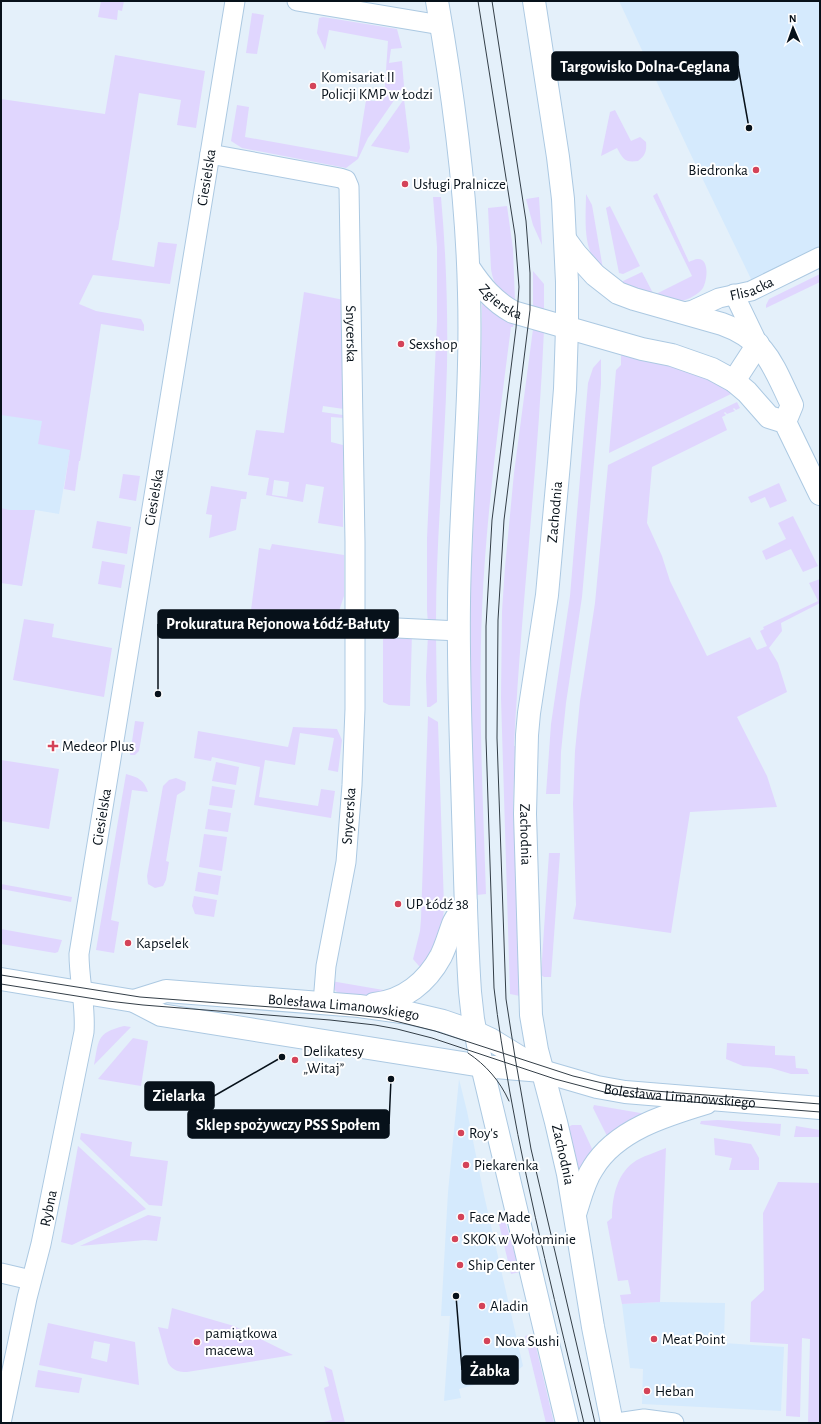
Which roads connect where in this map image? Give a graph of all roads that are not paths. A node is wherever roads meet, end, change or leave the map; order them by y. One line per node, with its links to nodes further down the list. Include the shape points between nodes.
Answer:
1 (235, 1): 6 (street, Ciesielska)
2 (297, 1): 5 (street)
3 (437, 1): 5 (main road, Zgierska)
4 (534, 1): 7 (main road, via 558,157)
5 (441, 25): 9 (main road, Zgierska, via 462,175)
6 (210, 154): 17 (street, Snycerska, via 340,178 346,180 350,187); 21 (street, Ciesielska, via 79,954)
7 (565, 239): 11 (main road, via 586,267 613,290); 12 (main road, Zachodnia)
8 (820, 257): 10 (street, Flisacka, via 747,293)
9 (468, 268): 12 (main road, Zgierska, via 485,290 513,312); 18 (main road, via 469,362)
10 (734, 294): 11 (street, Flisacka); 13 (street)
11 (680, 313): 13 (main road, via 735,329)
12 (567, 328): 14 (main road, Zgierska, via 691,361 712,369); 27 (main road, Zachodnia, via 562,426 547,595 529,712 527,742 526,821 531,1015)
13 (758, 344): 14 (main road); 15 (main road, via 792,405)
14 (734, 382): 15 (main road, Zgierska, via 752,397 765,415)
15 (785, 422): 16 (main road)
16 (820, 494)
17 (356, 626): 18 (street); 23 (street, Snycerska, via 352,785 346,862 326,966)
18 (459, 631): 19 (main road)
19 (466, 903): 24 (main road, via 454,923 441,956 417,986 396,1000); 25 (main road, via 470,992)
20 (1, 979): 21 (main road, Bolesława Limanowskiego)
21 (82, 993): 22 (main road, Bolesława Limanowskiego); 32 (street, Rybna, via 84,1032)
22 (134, 1001): 23 (main road, Bolesława Limanowskiego, via 166,991); 26 (main road, Bolesława Limanowskiego, via 161,1015)
23 (323, 1003): 24 (main road, Bolesława Limanowskiego)
24 (359, 1006): 25 (main road, Bolesława Limanowskiego, via 435,1019)
25 (476, 1032): 26 (main road); 27 (main road, Bolesława Limanowskiego)
26 (482, 1066): 27 (main road, Bolesława Limanowskiego); 34 (main road)
27 (542, 1071): 28 (main road, Bolesława Limanowskiego, via 597,1087 625,1092); 30 (main road, Zachodnia, via 559,1132)
28 (718, 1100): 29 (main road, Bolesława Limanowskiego); 30 (main road, via 657,1120 625,1136 609,1148 592,1168)
29 (820, 1108)
30 (575, 1214): 35 (main road, Zachodnia)
31 (1, 1273): 32 (street)
32 (32, 1280): 33 (street, Rybna)
33 (1, 1423)
34 (567, 1423)
35 (612, 1423)
36 (617, 1423): 37 (street, via 644,1419)
37 (674, 1423)

